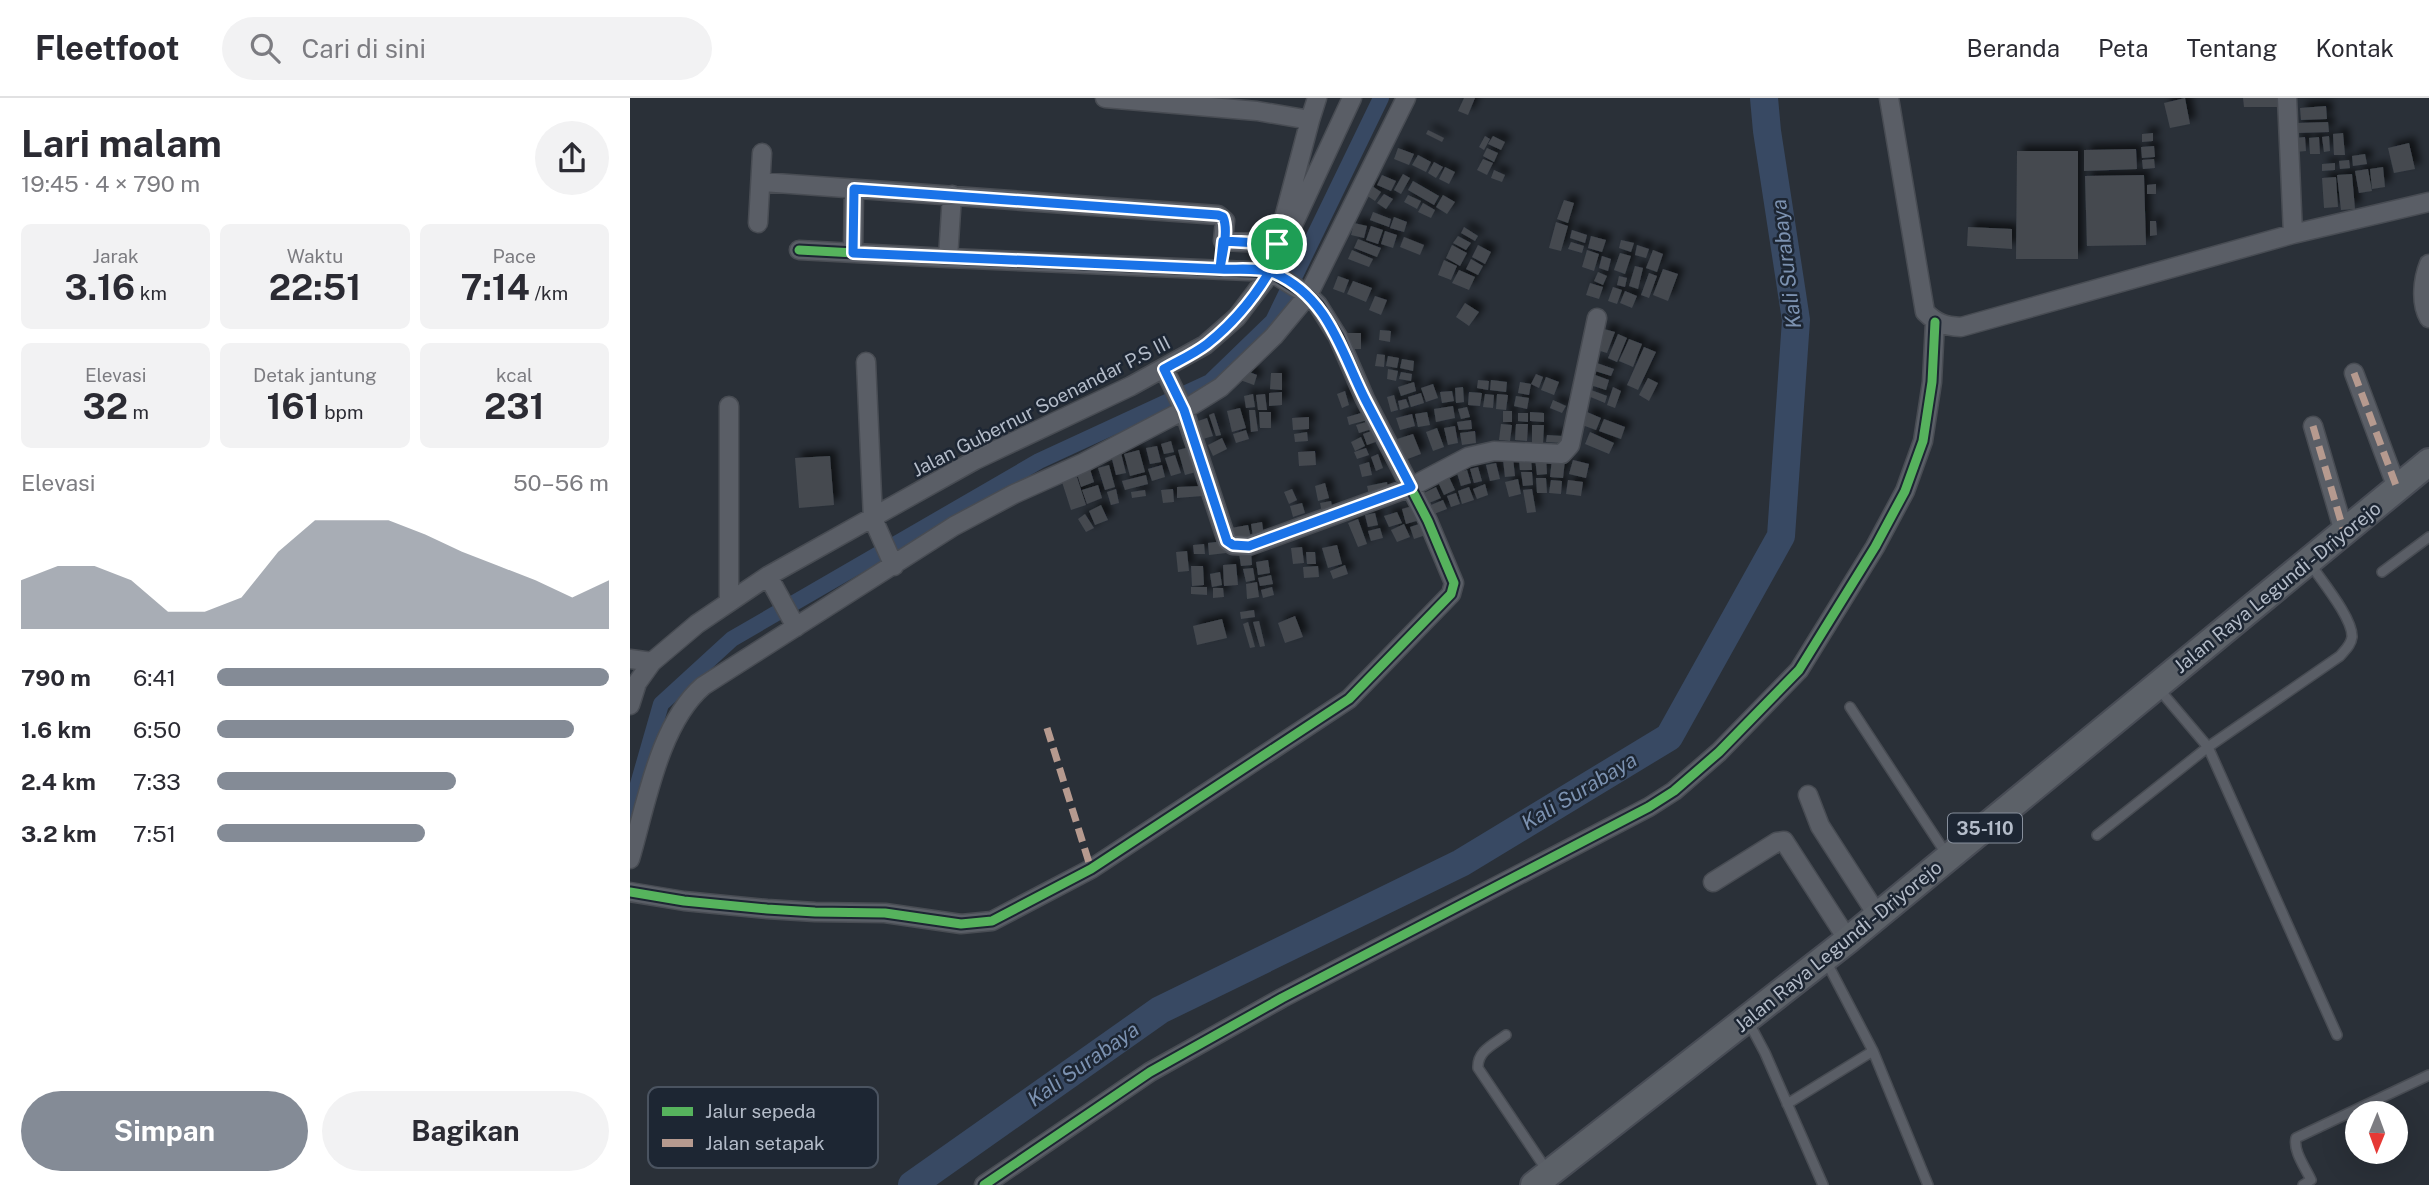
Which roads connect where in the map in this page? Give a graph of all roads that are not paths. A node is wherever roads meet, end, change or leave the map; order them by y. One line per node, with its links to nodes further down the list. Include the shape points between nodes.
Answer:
1 (1105, 98): 7 (street)
2 (1317, 98): 9 (street)
3 (1352, 98): 18 (street, Jalan Gubernur Soenandar P.S III)
4 (1406, 98): 25 (street)
5 (1889, 98): 28 (street, via 1925,312)
6 (2287, 98): 16 (street)
7 (1171, 100): 8 (street)
8 (1258, 105): 9 (street)
9 (1310, 120): 18 (street)
10 (762, 153): 11 (street)
11 (761, 182): 12 (street); 15 (street)
12 (854, 189): 13 (street); 20 (street)
13 (953, 195): 17 (street, via 1218,215 1225,221); 21 (street)
14 (2429, 202): 16 (street)
15 (758, 223)
16 (2293, 234): 28 (street, via 1961,327)
17 (1223, 241): 18 (street); 23 (street)
18 (1281, 244): 24 (street, Jalan Gubernur Soenandar P.S III)
19 (799, 250): 20 (street)
20 (853, 253): 21 (street)
21 (948, 258): 23 (street)
22 (2429, 264): 27 (street, via 2423,298)
23 (1220, 269): 24 (street)
24 (1276, 274): 25 (street); 31 (street, Jalan Gubernur Soenandar P.S III, via 1237,317)
25 (1306, 293): 32 (street, via 1242,369 1221,387); 36 (street, via 1338,337)
26 (1597, 318): 36 (street, via 1567,450 1556,455 1481,453)
27 (2429, 318)
28 (1935, 322): 70 (street, via 1923,441 1905,491 1799,670 1719,752 1649,807 1150,1072)
29 (866, 362): 38 (street)
30 (2354, 373): 37 (street)
31 (1166, 374): 32 (street); 38 (street, Jalan Gubernur Soenandar P.S III, via 975,460 924,487)
32 (1182, 405): 36 (street, via 1227,541 1233,545 1249,546); 42 (street, via 1083,463 1014,494)
33 (729, 406): 45 (street)
34 (2313, 426): 39 (street)
35 (2429, 462): 37 (main road, Jalan Raya Legundi - Driyorejo / 35-110)
36 (1411, 487): 58 (street, via 1454,583 1451,594 1434,612 1349,699 1091,869 992,921 961,924 885,913 767,909)
37 (2397, 488): 39 (main road, Jalan Raya Legundi - Driyorejo / 35-110)
38 (875, 524): 42 (street); 44 (street, Jalan Gubernur Soenandar P.S III)
39 (2344, 532): 41 (main road, Jalan Raya Legundi - Driyorejo / 35-110)
40 (2429, 537): 43 (lane)
41 (2309, 561): 49 (main road, Jalan Raya Legundi - Driyorejo / 35-110); 52 (lane, via 2349,623 2349,646)
42 (892, 562): 46 (street)
43 (2382, 572)
44 (771, 581): 45 (street, Jalan Gubernur Soenandar P.S III); 46 (street)
45 (729, 601): 48 (street, Jalan Gubernur Soenandar P.S III)
46 (793, 621): 56 (street, via 703,686 680,711 660,758)
47 (630, 659): 48 (street)
48 (652, 662): 50 (street, via 637,683)
49 (2162, 694): 52 (lane); 55 (main road, Jalan Raya Legundi - Driyorejo / 35-110)
50 (630, 705)
51 (1850, 707): 55 (lane)
52 (2208, 747): 54 (lane); 64 (lane)
53 (1808, 795): 59 (street, via 1820,826)
54 (2097, 835)
55 (1948, 858): 59 (main road, Jalan Raya Legundi - Driyorejo / 35-110)
56 (630, 859)
57 (1713, 882): 60 (street, via 1784,841)
58 (630, 892)
59 (1878, 916): 60 (main road, Jalan Raya Legundi - Driyorejo / 35-110)
60 (1847, 940): 61 (main road, Jalan Raya Legundi - Driyorejo / 35-110)
61 (1828, 965): 62 (main road, Jalan Raya Legundi - Driyorejo / 35-110); 65 (lane)
62 (1751, 1026): 67 (lane); 68 (main road, Jalan Raya Legundi - Driyorejo / 35-110)
63 (1506, 1035): 68 (lane, via 1478,1057 1478,1068)
64 (2337, 1035)
65 (1873, 1051): 67 (lane); 72 (lane)
66 (2429, 1075): 69 (lane, via 2296,1138)
67 (1787, 1104): 71 (lane)
68 (1542, 1179)
69 (2309, 1183)
70 (985, 1185)
71 (1823, 1185)
72 (1928, 1185)

